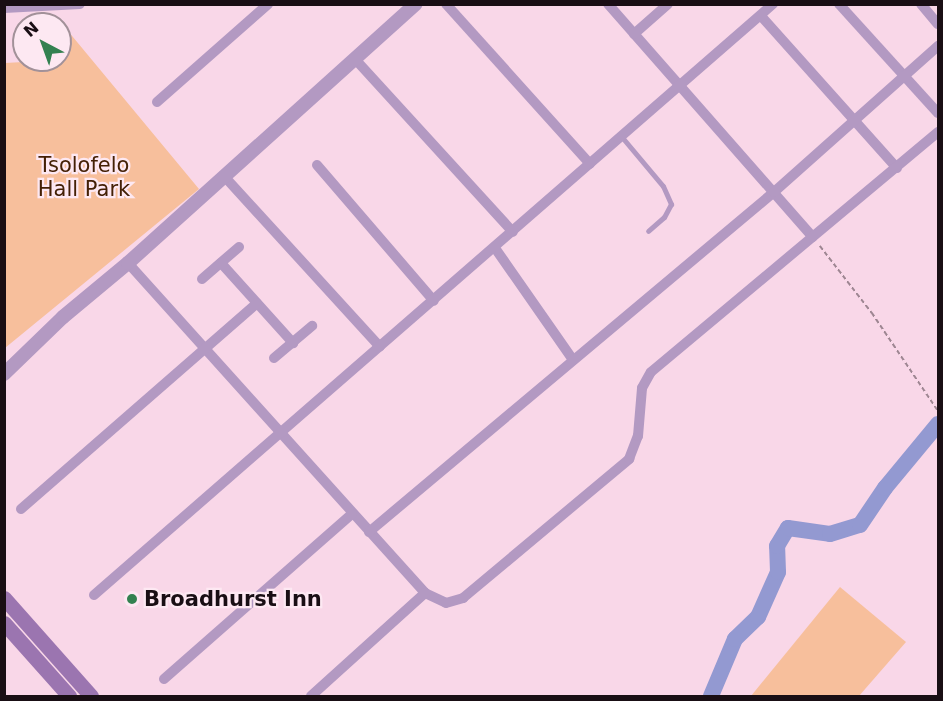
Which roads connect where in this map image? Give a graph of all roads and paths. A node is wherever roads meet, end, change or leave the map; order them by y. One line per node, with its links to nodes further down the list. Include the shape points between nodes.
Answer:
1 (80, 4): 10 (street)
2 (268, 4): 19 (street)
3 (416, 4): 16 (street)
4 (446, 4): 24 (street)
5 (608, 4): 14 (street)
6 (668, 4): 14 (street)
7 (773, 4): 12 (street)
8 (839, 4): 17 (street)
9 (921, 4): 13 (street)
10 (55, 6): 11 (street)
11 (4, 9)
12 (761, 16): 18 (street); 21 (street)
13 (939, 24)
14 (634, 34): 18 (street)
15 (939, 46): 17 (street)
16 (355, 59): 27 (street); 30 (street)
17 (903, 77): 20 (street); 21 (street)
18 (681, 85): 23 (street); 28 (street)
19 (157, 102)
20 (939, 113)
21 (855, 121): 26 (street); 28 (street)
22 (939, 132): 26 (street)
23 (621, 136): 24 (street); 29 (lane, via 663,186 671,204 664,217)
24 (590, 164): 30 (street)
25 (317, 165): 37 (street)
26 (897, 168): 31 (street)
27 (224, 176): 35 (street); 42 (street)
28 (774, 192): 31 (street); 45 (street)
29 (648, 231)
30 (513, 232): 33 (street)
31 (813, 237): 48 (path, via 872,313); 53 (street, via 651,372 642,388 638,436 629,459 463,598 446,603)
32 (239, 247): 34 (street)
33 (495, 248): 37 (street); 45 (street)
34 (221, 263): 36 (street); 38 (street)
35 (128, 264): 39 (street); 43 (street)
36 (202, 279)
37 (434, 301): 42 (street)
38 (257, 303): 41 (street); 43 (street)
39 (63, 317): 46 (street, via 52,320); 47 (street)
40 (312, 326): 41 (street)
41 (293, 343): 44 (street)
42 (380, 347): 49 (street)
43 (204, 349): 49 (street); 50 (street)
44 (274, 358)
45 (573, 360): 52 (street)
46 (4, 362)
47 (4, 374)
48 (939, 411)
49 (281, 434): 51 (street); 54 (street)
50 (21, 509)
51 (352, 514): 52 (street); 57 (street)
52 (369, 532): 53 (street)
53 (425, 593): 60 (street)
54 (94, 595)
55 (4, 598): 59 (main road)
56 (4, 623): 58 (main road)
57 (164, 679)
58 (69, 696)
59 (91, 696)
60 (311, 696)

